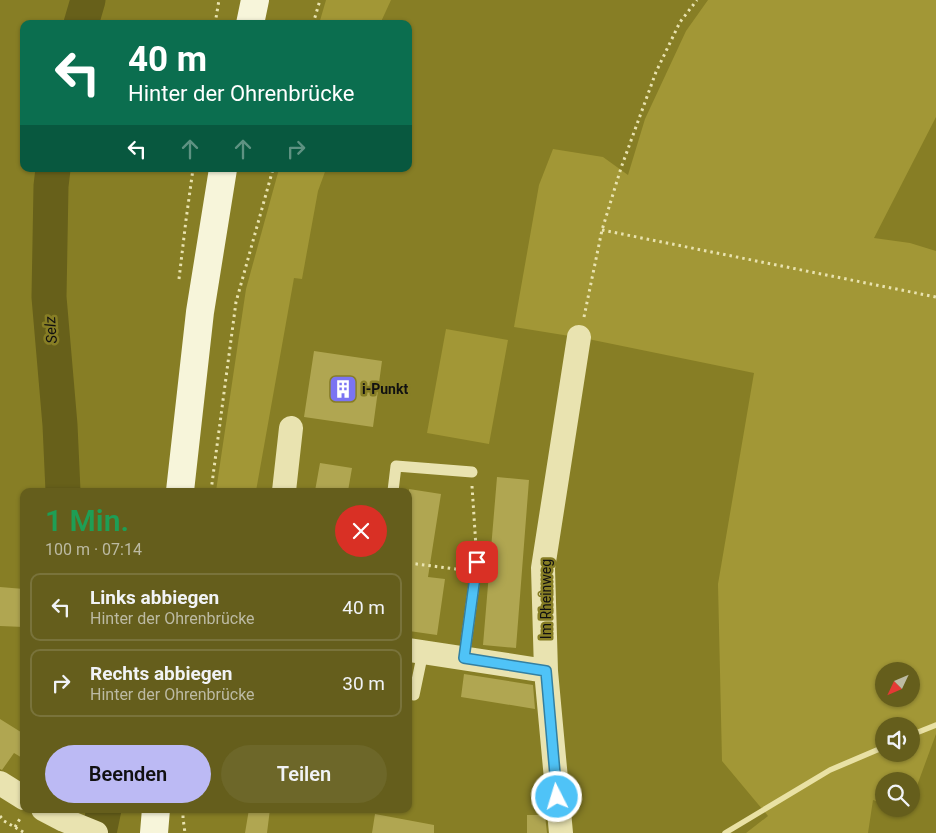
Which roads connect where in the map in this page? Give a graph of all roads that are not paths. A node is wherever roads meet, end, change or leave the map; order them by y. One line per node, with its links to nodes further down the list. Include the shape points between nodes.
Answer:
1 (255, 0): 2 (main road)
2 (251, 20)
3 (223, 172): 7 (main road, via 200,312)
4 (579, 337): 13 (street, Im Rheinweg, via 543,568)
5 (291, 428): 8 (street)
6 (472, 472): 9 (lane, via 396,466)
7 (180, 488)
8 (284, 488)
9 (393, 488)
10 (476, 567): 12 (lane)
11 (416, 651): 12 (street); 14 (lane)
12 (464, 658): 13 (street)
13 (546, 671): 21 (street, Im Rheinweg)
14 (414, 695)
15 (0, 783): 16 (street)
16 (20, 796)
17 (51, 813): 19 (street)
18 (156, 813): 20 (main road)
19 (96, 833)
20 (154, 833)
21 (561, 833)

